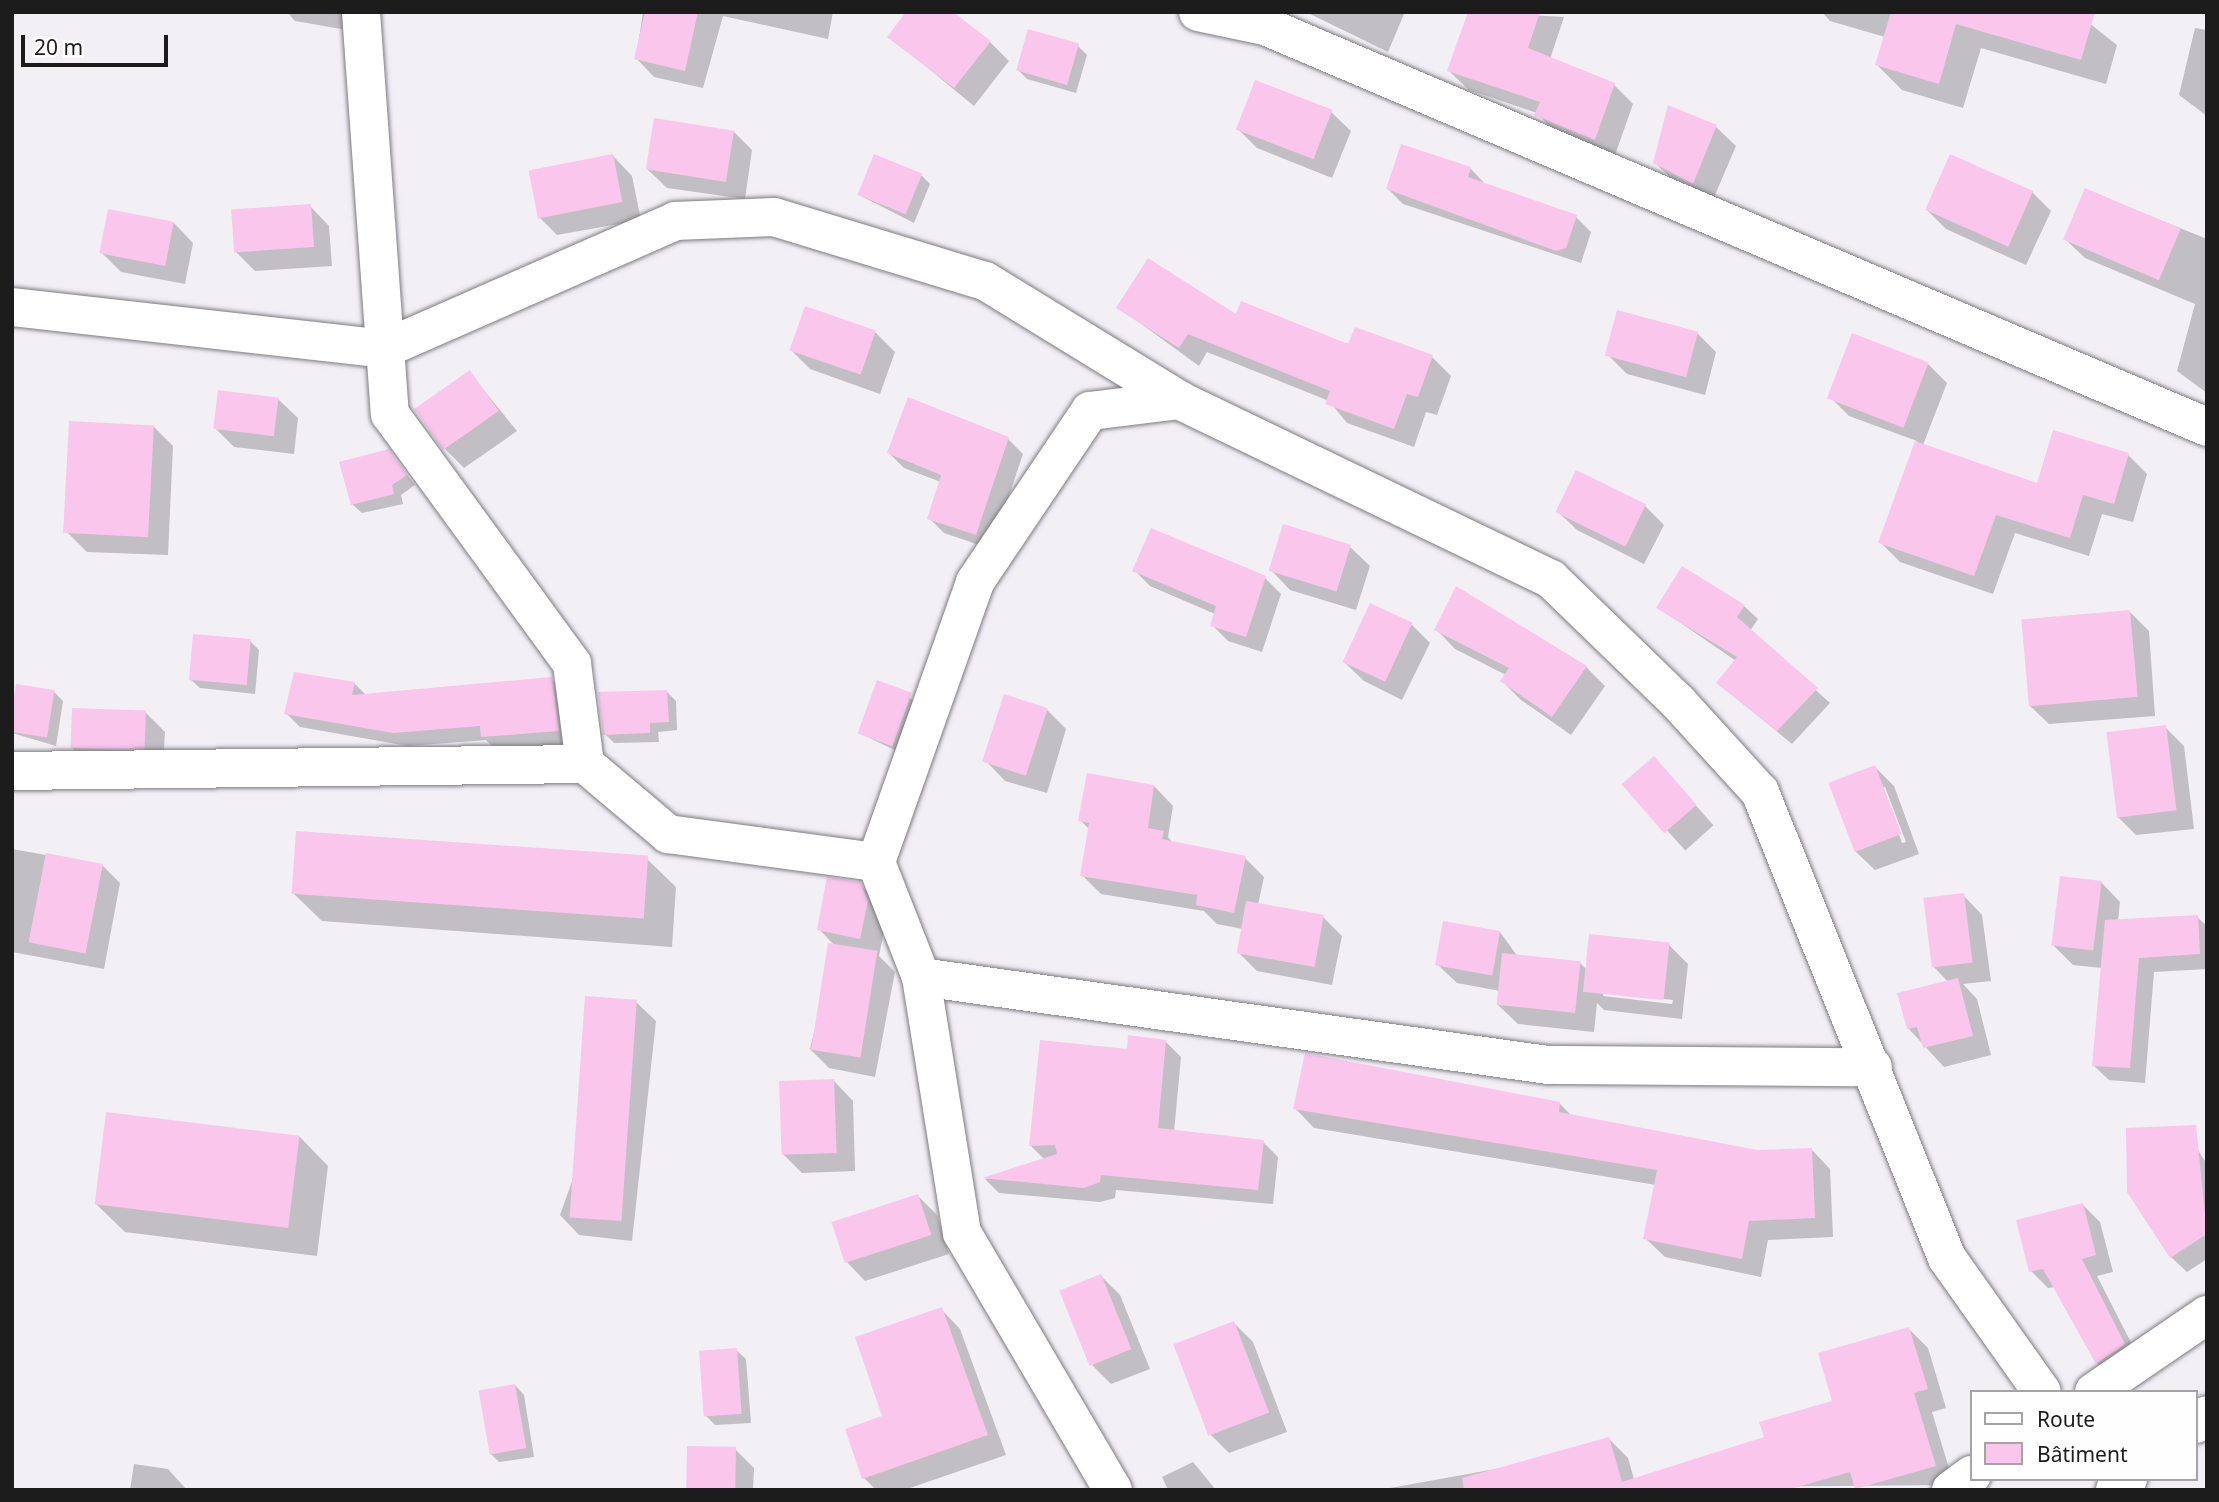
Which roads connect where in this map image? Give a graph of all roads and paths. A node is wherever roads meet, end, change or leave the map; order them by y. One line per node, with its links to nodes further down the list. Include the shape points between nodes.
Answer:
1 (361, 12): 4 (street)
2 (1198, 12): 6 (street, via 1265,26)
3 (12, 307): 4 (street)
4 (384, 349): 5 (street, via 675,221 774,217 985,281); 7 (street, via 390,414 572,664)
5 (1179, 401): 9 (street, via 1090,411 975,582); 11 (street, via 1551,579 1678,702 1760,792)
6 (2207, 427)
7 (585, 764): 8 (street); 9 (street, via 668,834)
8 (12, 771)
9 (876, 862): 10 (street)
10 (921, 976): 11 (street, via 1548,1065); 16 (street, via 962,1233)
11 (1873, 1067): 13 (street, via 1947,1258)
12 (2207, 1315): 14 (street)
13 (2041, 1390)
14 (2097, 1390)
15 (1970, 1476): 17 (street)
16 (1113, 1490)
17 (1951, 1490)

